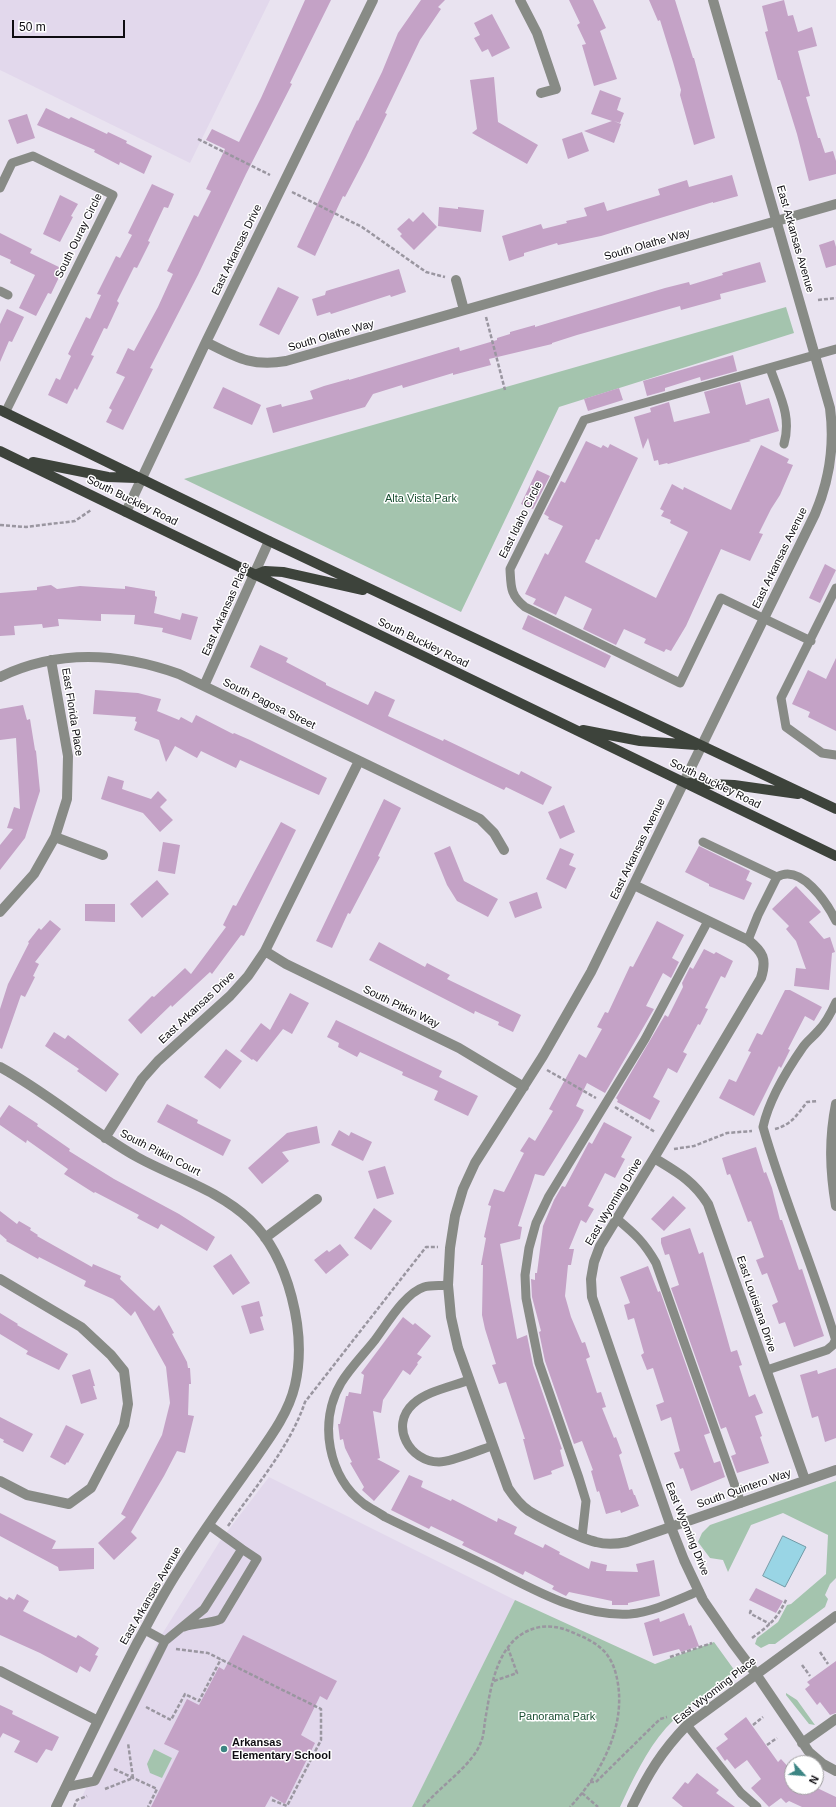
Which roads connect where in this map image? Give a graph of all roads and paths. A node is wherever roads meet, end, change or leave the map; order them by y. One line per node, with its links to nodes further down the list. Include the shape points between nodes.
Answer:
1 (373, 0): 7 (street, East Arkansas Drive)
2 (520, 0): 4 (street, via 537,34 556,89)
3 (713, 0): 10 (street, East Arkansas Avenue)
4 (541, 93)
5 (198, 139): 6 (path)
6 (270, 175)
7 (283, 183): 11 (path, via 296,195 362,227 426,272); 16 (street, East Arkansas Drive)
8 (0, 188): 21 (lane, South Ouray Circle, via 12,163 33,156 113,195)
9 (836, 204): 10 (street, South Olathe Way)
10 (777, 221): 14 (street, South Olathe Way); 18 (street, East Arkansas Avenue)
11 (456, 280): 14 (street)
12 (836, 298): 13 (path)
13 (818, 300)
14 (464, 310): 16 (street, South Olathe Way, via 286,362 254,363)
15 (486, 317): 20 (path)
16 (206, 342): 26 (street, East Arkansas Drive)
17 (836, 349): 18 (lane, East Idaho Circle)
18 (815, 355): 19 (lane, East Idaho Circle); 25 (street, East Arkansas Avenue, via 830,408)
19 (770, 368): 22 (lane, via 786,413 788,430); 34 (lane, East Idaho Circle, via 584,420 510,569 512,592 516,600 525,607 680,683 721,598)
20 (505, 390)
21 (2, 412): 26 (main road)
22 (784, 444)
23 (0, 451): 24 (main road, South Buckley Road)
24 (16, 458): 26 (main road, via 76,472); 28 (main road, South Buckley Road)
25 (832, 475): 34 (street, East Arkansas Avenue)
26 (141, 479): 28 (street, East Arkansas Drive); 30 (main road)
27 (91, 510): 29 (path, via 75,521 26,527)
28 (126, 512): 31 (main road, South Buckley Road)
29 (0, 525)
30 (269, 541): 31 (street, East Arkansas Place); 33 (main road)
31 (255, 574): 33 (main road, via 265,571 283,572); 38 (street, East Arkansas Place); 39 (main road, South Buckley Road)
32 (836, 588): 35 (lane)
33 (380, 594): 40 (main road)
34 (764, 619): 35 (lane); 40 (street, East Arkansas Avenue)
35 (811, 641): 41 (lane, via 781,698 786,726 822,753)
36 (51, 660): 37 (street, South Pagosa Street); 38 (street, South Pagosa Street, via 112,657 135,660 179,674); 46 (street, East Florida Place, via 68,756 67,799)
37 (0, 676)
38 (204, 686): 42 (street, South Pagosa Street)
39 (570, 727): 40 (main road, via 640,741); 43 (main road, South Buckley Road)
40 (703, 746): 43 (street, East Arkansas Avenue); 44 (main road)
41 (836, 755)
42 (359, 761): 48 (street, South Pagosa Street, via 480,819 494,833); 57 (street, East Arkansas Drive)
43 (684, 783): 44 (main road, via 734,785); 50 (main road, South Buckley Road); 52 (street, East Arkansas Avenue)
44 (808, 796): 45 (main road)
45 (836, 809)
46 (55, 837): 49 (street); 53 (street, East Florida Place, via 34,874)
47 (703, 842): 51 (lane)
48 (504, 850)
49 (103, 855)
50 (836, 856)
51 (777, 877): 55 (lane, via 783,873 796,874 823,899); 56 (lane)
52 (634, 885): 54 (street, East Wyoming Drive); 59 (street, East Arkansas Avenue, via 591,972)
53 (0, 912)
54 (708, 921): 56 (street, East Wyoming Drive); 62 (lane, via 645,1039)
55 (836, 921)
56 (748, 940): 66 (street, East Wyoming Drive, via 759,948 763,959 761,978)
57 (265, 951): 61 (street, South Pitkin Way, via 286,964 459,1048); 65 (street, East Arkansas Drive, via 230,996 158,1061 142,1079)
58 (836, 1002): 74 (lane, via 819,1031 804,1046 791,1067 771,1104 763,1127)
59 (538, 1064): 61 (street, East Arkansas Avenue); 62 (path)
60 (0, 1067): 65 (street, South Pitkin Court, via 21,1078)
61 (524, 1087): 71 (street, South Quintero Way, via 476,1163 463,1189 455,1216)
62 (607, 1103): 64 (path); 86 (lane, via 549,1196 536,1223 525,1274 526,1298 539,1363 586,1501)
63 (836, 1104): 68 (street, via 830,1151 831,1179)
64 (656, 1132)
65 (105, 1138): 70 (street, South Pitkin Court, via 138,1158 212,1192 250,1220)
66 (654, 1158): 69 (street, East Wyoming Drive); 75 (street, East Louisiana Drive, via 688,1179 708,1204)
67 (316, 1199): 70 (street)
68 (836, 1206)
69 (617, 1219): 83 (lane, via 646,1246 656,1263); 85 (street, East Wyoming Drive, via 600,1246 594,1262 591,1279 592,1297)
70 (265, 1238): 77 (street, South Pitkin Court, via 288,1283 296,1311 298,1339)
71 (450, 1248): 73 (street, South Quintero Way); 78 (path, via 426,1247)
72 (0, 1279): 82 (street, via 82,1327 111,1355 124,1371 128,1404 124,1425 90,1488 69,1504 27,1495)
73 (448, 1285): 76 (street, South Quintero Way, via 451,1317); 88 (lane, via 426,1286 416,1290 341,1383 330,1408 329,1430 332,1457 339,1473 353,1492 364,1504 385,1517 554,1599 584,1609 631,1614 663,1606)
74 (836, 1340): 75 (lane, via 827,1350)
75 (767, 1370): 81 (street, East Louisiana Drive)
76 (469, 1380): 79 (street, South Quintero Way); 79 (lane, via 420,1398 411,1405 405,1416 404,1438 410,1449 430,1462 442,1462)
77 (295, 1386): 84 (street, East Arkansas Avenue, via 275,1430)
78 (305, 1402)
79 (492, 1446): 86 (street, South Quintero Way, via 508,1488 518,1501 529,1511)
80 (836, 1470): 81 (street, South Quintero Way)
81 (805, 1480): 83 (street, South Quintero Way)
82 (0, 1481)
83 (741, 1503): 85 (street, South Quintero Way)
84 (209, 1525): 87 (lane); 94 (street, East Arkansas Avenue, via 179,1568)
85 (671, 1527): 86 (street, South Quintero Way, via 627,1542 612,1544); 88 (street, East Wyoming Drive)
86 (582, 1537)
87 (242, 1549): 93 (lane, via 204,1609); 93 (lane, via 257,1559 221,1619)
88 (699, 1591): 106 (street, East Wyoming Drive)
89 (787, 1598): 92 (path, via 778,1616)
90 (751, 1610): 92 (path, via 750,1613)
91 (836, 1616): 106 (street, East Wyoming Place)
92 (770, 1624): 95 (path)
93 (179, 1629): 96 (lane)
94 (144, 1630): 96 (lane); 113 (street, East Arkansas Avenue)
95 (752, 1638)
96 (165, 1641): 124 (lane, via 95,1781)
97 (712, 1643): 101 (path)
98 (508, 1648): 108 (path, via 500,1658); 108 (path, via 517,1673); 123 (path, via 521,1634 554,1625 593,1642 608,1657 616,1674 619,1708 610,1744)
99 (176, 1649): 102 (path, via 208,1653)
100 (820, 1652): 103 (path)
101 (670, 1658)
102 (221, 1659): 109 (path, via 199,1701 185,1694 171,1720); 127 (path, via 321,1709 320,1740 287,1806)
103 (828, 1664)
104 (802, 1665): 107 (path)
105 (0, 1671): 113 (street)
106 (756, 1674): 114 (street, East Wyoming Place); 118 (street, East Wyoming Drive)
107 (810, 1676)
108 (494, 1681): 130 (path, via 482,1742 462,1769)
109 (146, 1707)
110 (667, 1717): 123 (path, via 660,1719 596,1782)
111 (763, 1717): 115 (path)
112 (836, 1719): 118 (street)
113 (98, 1721): 124 (street, East Arkansas Avenue)
114 (687, 1725): 133 (street, East Wyoming Place, via 652,1767); 134 (lane, via 742,1793)
115 (753, 1725)
116 (777, 1738): 119 (path)
117 (128, 1742): 122 (path)
118 (802, 1743): 121 (street, East Wyoming Drive, via 823,1764)
119 (767, 1745)
120 (114, 1769): 122 (path)
121 (836, 1771)
122 (133, 1778): 125 (path); 129 (path, via 157,1789)
123 (590, 1782): 126 (path)
124 (66, 1787): 128 (street, East Arkansas Avenue)
125 (102, 1790)
126 (582, 1793): 131 (path); 132 (path)
127 (272, 1800)
128 (56, 1807)
129 (148, 1807)
130 (423, 1807)
131 (570, 1807)
132 (598, 1807)
133 (632, 1807)
134 (757, 1807)

